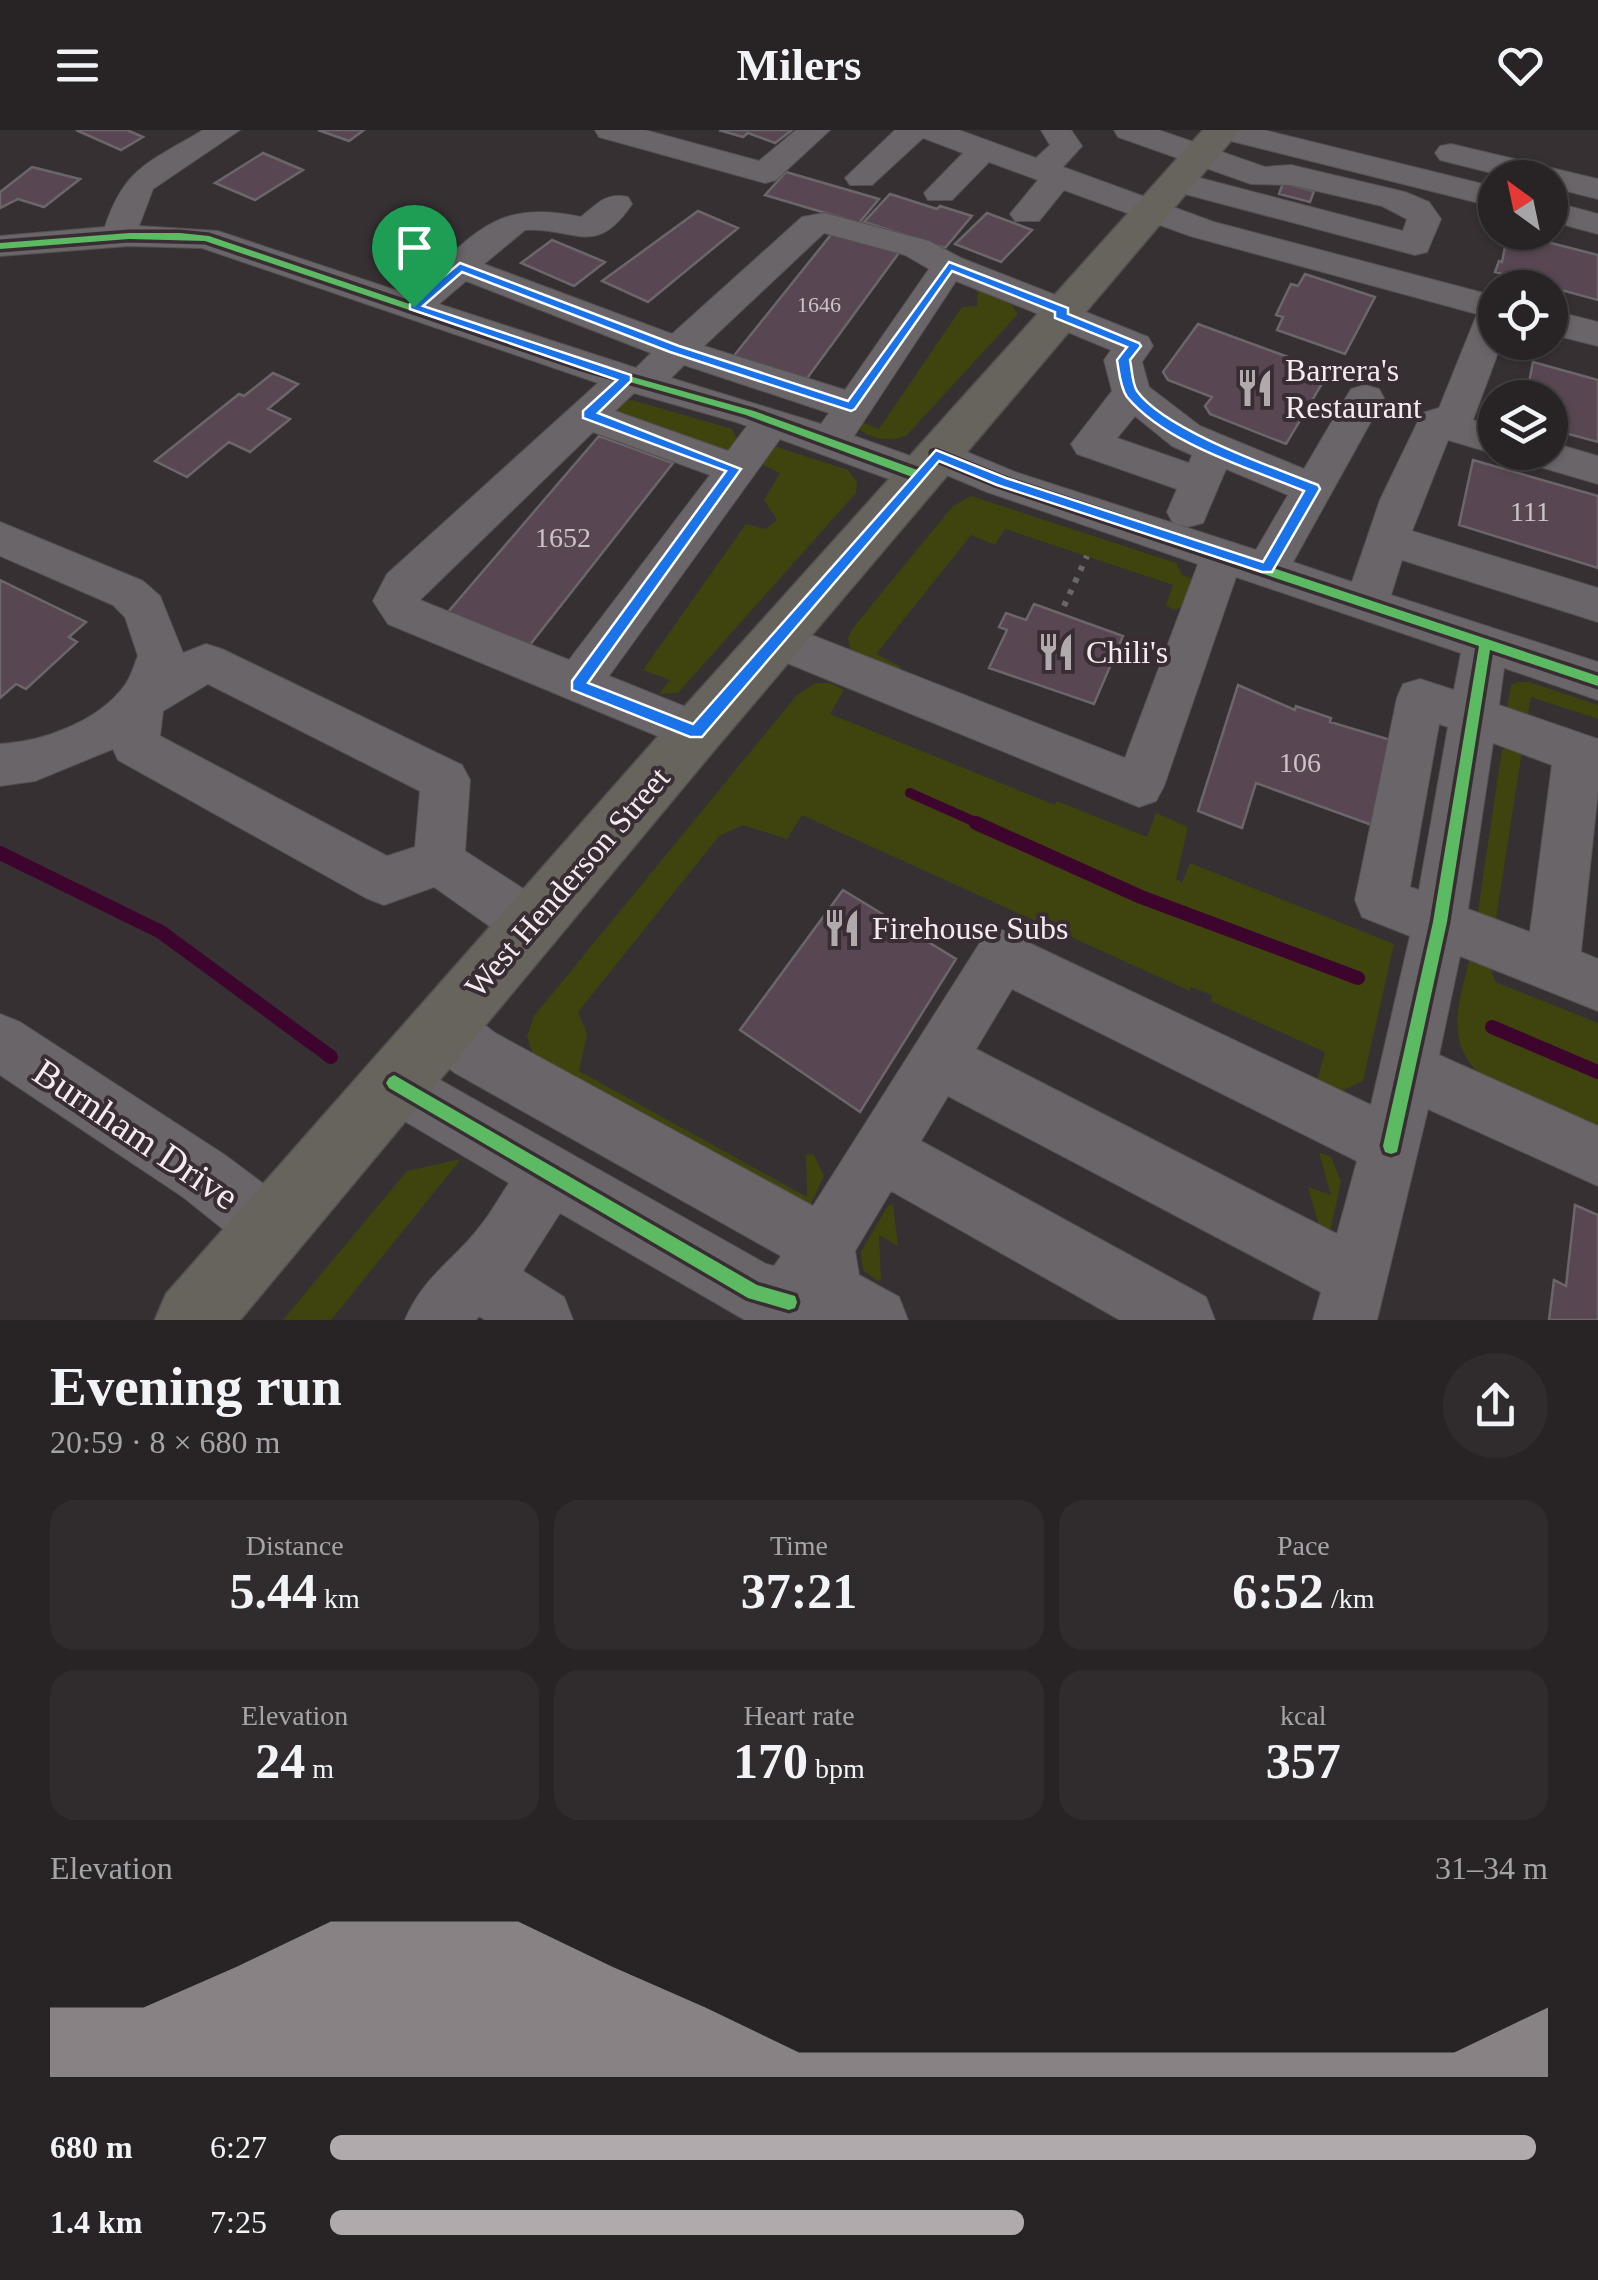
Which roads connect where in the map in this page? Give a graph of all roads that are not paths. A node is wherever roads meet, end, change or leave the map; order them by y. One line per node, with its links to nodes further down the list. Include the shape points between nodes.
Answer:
1 (225, 130): 21 (street, via 142,182)
2 (610, 130): 3 (street, via 766,172)
3 (815, 130)
4 (914, 130): 13 (street)
5 (930, 130): 10 (street)
6 (1056, 130): 12 (street, via 1066,146)
7 (1129, 130): 11 (street)
8 (1312, 140): 11 (street); 15 (street)
9 (1420, 146): 14 (street)
10 (984, 150): 12 (street); 16 (street)
11 (1195, 162): 11 (street, via 1415,245 1424,220 1417,208 1393,199); 12 (street); 25 (street, via 1202,229); 27 (main road, West Henderson Street)
12 (1049, 174): 18 (street)
13 (861, 178)
14 (1598, 189)
15 (1478, 192)
16 (940, 193)
17 (616, 204): 24 (street, via 588,229 514,220)
18 (1027, 214)
19 (1568, 216): 20 (street)
20 (1598, 224)
21 (119, 235): 22 (street); 26 (street, via 206,238)
22 (0, 246)
23 (949, 266): 27 (street); 30 (street, via 917,248 814,224); 35 (street)
24 (460, 267): 26 (street); 30 (street)
25 (1478, 305)
26 (414, 307): 32 (street)
27 (1061, 313): 33 (street, via 1135,346 1123,360); 42 (main road, West Henderson Street)
28 (1568, 326): 29 (street)
29 (1598, 334)
30 (674, 349): 32 (street); 35 (street)
31 (1478, 356): 38 (street, via 1455,418)
32 (634, 380): 36 (street); 37 (street)
33 (1132, 393): 43 (street, via 1186,436); 43 (street, via 1091,444)
34 (1365, 398): 46 (street)
35 (851, 406): 40 (street)
36 (588, 414): 44 (street); 57 (street, via 402,586 395,602 404,612)
37 (772, 421): 40 (street); 44 (street)
38 (1436, 423): 39 (street); 49 (street)
39 (1478, 435)
40 (831, 442): 42 (street)
41 (1568, 461): 45 (street)
42 (928, 465): 48 (street); 54 (main road, West Henderson Street)
43 (1208, 466): 46 (street); 48 (street)
44 (734, 469): 57 (street)
45 (1598, 470)
46 (1313, 489): 51 (street)
47 (0, 538): 58 (street, via 128,594 144,608 161,656)
48 (1177, 539): 50 (street)
49 (1390, 540): 52 (street); 53 (street)
50 (1223, 554): 51 (street); 54 (street, via 1139,786)
51 (1267, 568): 52 (street)
52 (1366, 602): 55 (street)
53 (1598, 606)
54 (776, 639): 60 (main road, West Henderson Street)
55 (1485, 645): 56 (street); 59 (street)
56 (1598, 682)
57 (577, 685): 60 (street)
58 (140, 700): 62 (street, via 81,744 39,761); 63 (street, via 135,746 384,881); 63 (street, via 206,662 445,780)
59 (1474, 716): 61 (street); 64 (street)
60 (696, 732): 65 (main road, West Henderson Street)
61 (1588, 756): 66 (street)
62 (0, 765)
63 (440, 862): 65 (street)
64 (1440, 922): 66 (street); 70 (street)
65 (531, 924): 67 (main road, West Henderson Street)
66 (1575, 976)
67 (442, 1028): 71 (main road, West Henderson Street); 77 (street)
68 (0, 1042): 76 (street, Burnham Drive)
69 (938, 1060): 72 (street, via 1002,956); 73 (street); 78 (street)
70 (1408, 1070): 72 (street); 74 (street)
71 (394, 1083): 75 (street); 76 (main road, West Henderson Street)
72 (1391, 1146): 78 (street)
73 (881, 1152): 77 (street); 82 (street)
74 (1598, 1156)
75 (550, 1175): 77 (street, via 754,1292); 79 (street, via 499,1252)
76 (272, 1228): 80 (main road, West Henderson Street)
77 (819, 1296)
78 (1350, 1298)
79 (456, 1299): 81 (street)
80 (192, 1320)
81 (541, 1320)
82 (1183, 1320)

